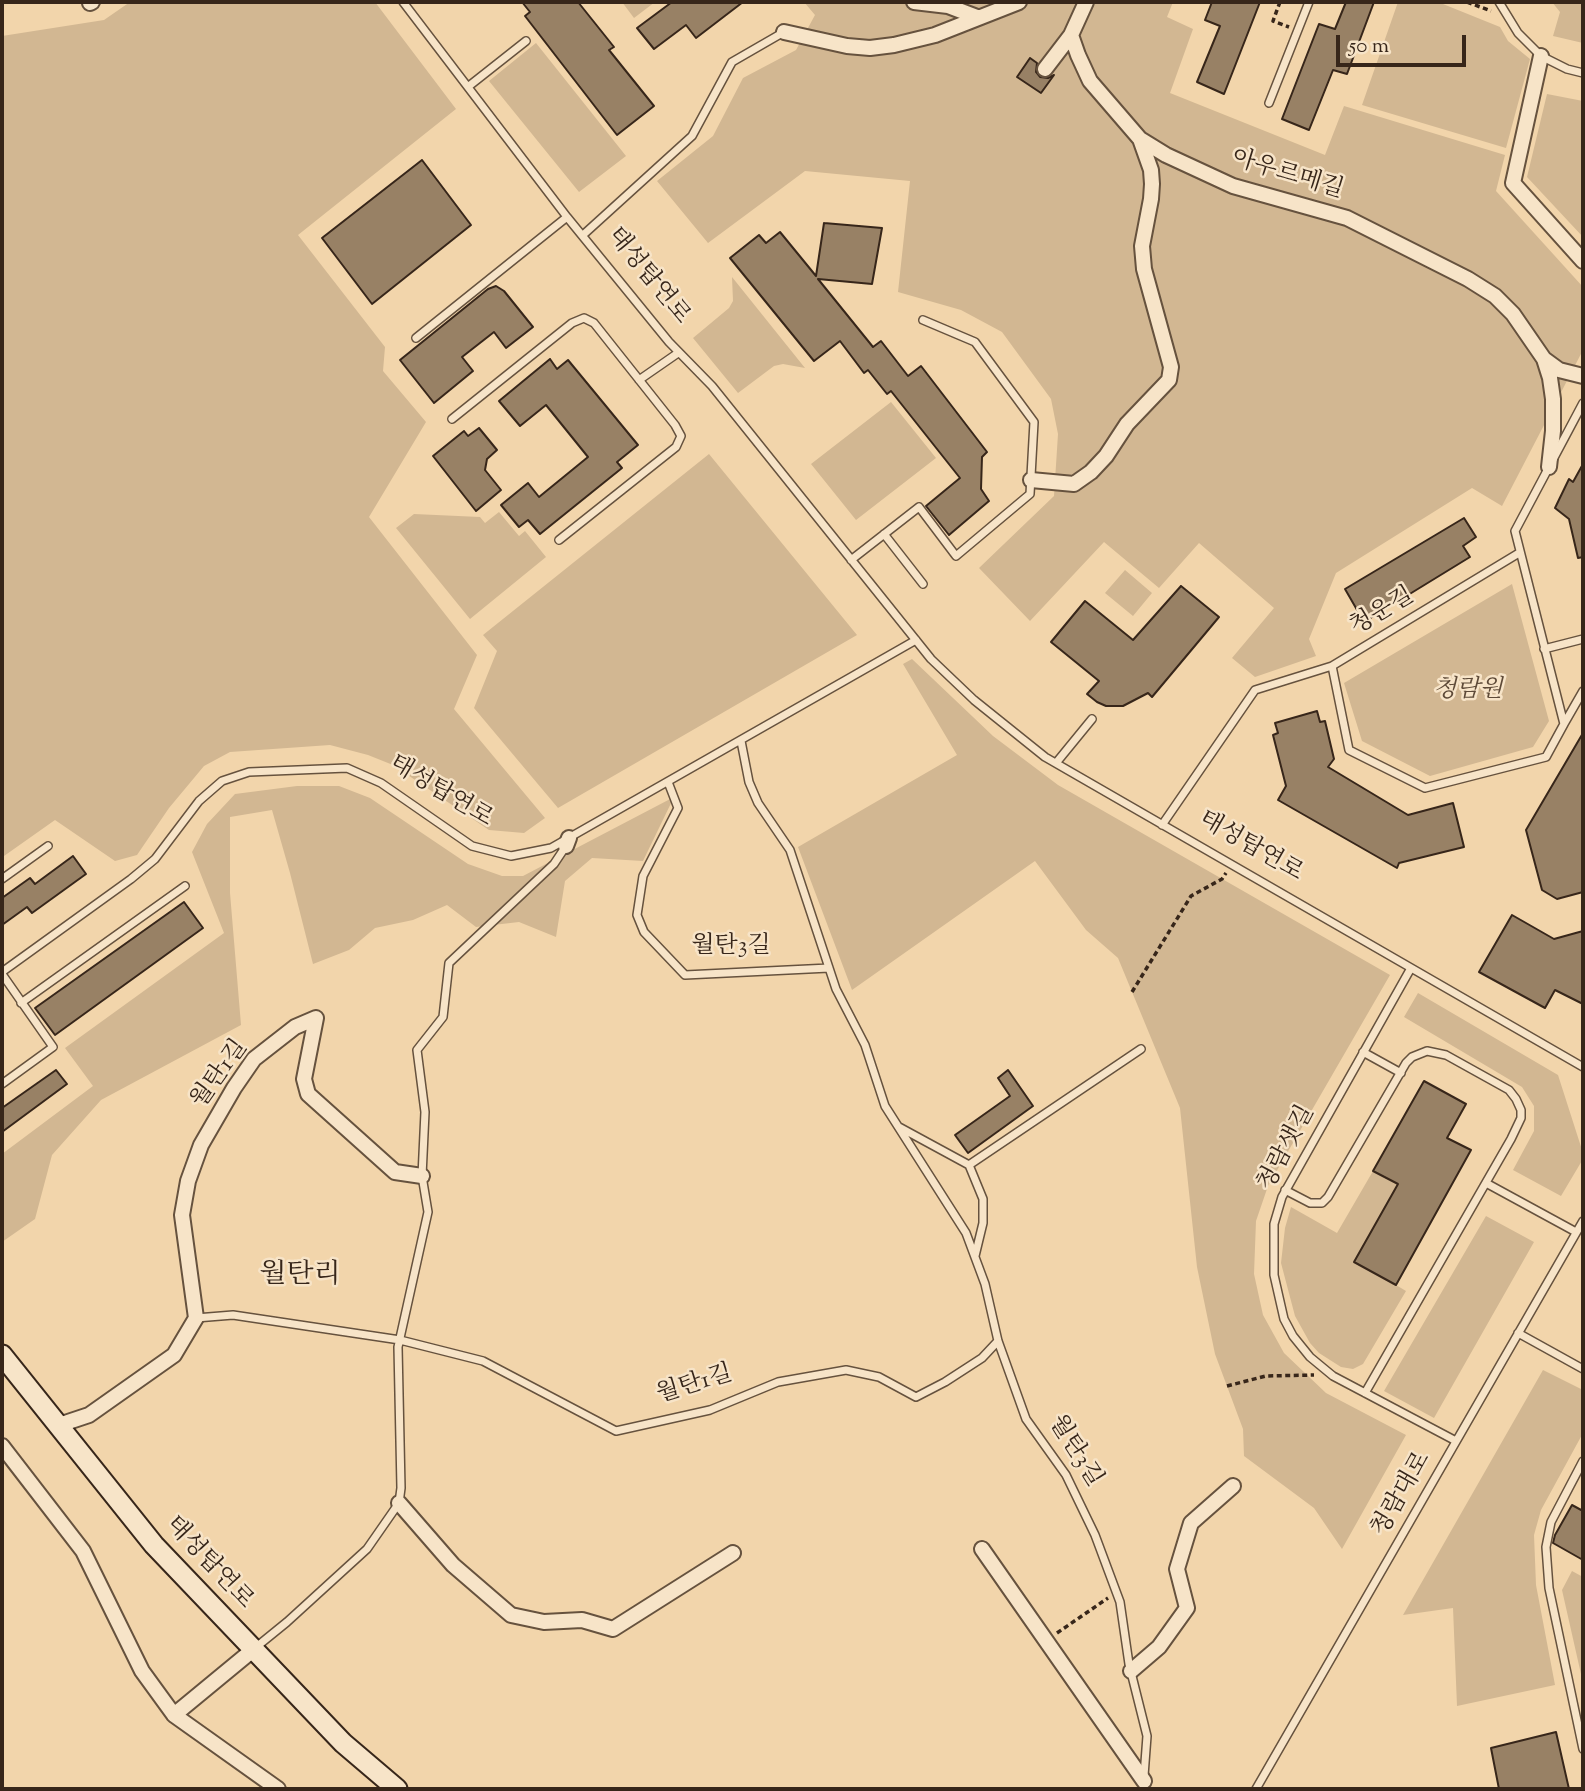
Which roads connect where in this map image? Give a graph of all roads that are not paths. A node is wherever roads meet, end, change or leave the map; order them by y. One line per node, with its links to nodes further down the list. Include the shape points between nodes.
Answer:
1 (403, 2): 14 (lane, 태성탑연로)
2 (914, 2): 7 (street, via 947,6)
3 (1019, 2): 7 (street)
4 (1086, 2): 9 (street)
5 (1309, 2): 15 (lane)
6 (1499, 2): 11 (lane, via 1518,33)
7 (977, 17): 8 (street, via 936,35 870,48)
8 (784, 32): 18 (lane, via 732,62 692,135)
9 (1071, 35): 12 (street); 16 (street, 아우르메길, via 1090,81)
10 (526, 41): 14 (lane)
11 (1541, 56): 13 (lane); 19 (street, via 1513,183)
12 (1045, 68)
13 (1583, 74)
14 (469, 86): 17 (lane, 태성탑연로)
15 (1269, 103)
16 (1140, 139): 23 (street, 아우르메길, via 1233,186 1347,218 1468,279 1513,314); 29 (street, via 1152,184 1142,246 1144,269 1171,367 1169,380 1127,424 1091,472 1074,484)
17 (567, 217): 18 (lane, 태성탑연로); 21 (lane)
18 (583, 236): 22 (lane, 태성탑연로)
19 (1583, 261)
20 (923, 320): 29 (lane, via 975,342 1034,422)
21 (416, 338)
22 (678, 353): 25 (lane); 33 (lane, 태성탑연로, via 712,386)
23 (1544, 359): 24 (street, 아우르메길, via 1559,370); 28 (street, 아우르메길, via 1553,399)
24 (1583, 376)
25 (639, 380): 27 (lane, via 594,323 578,319); 31 (lane, via 678,430 680,443)
26 (1583, 403): 28 (lane)
27 (452, 419)
28 (1549, 467): 32 (lane, via 1515,531)
29 (1031, 480): 30 (lane, via 1026,499 956,556 919,507)
30 (884, 534): 33 (lane); 34 (lane)
31 (559, 540)
32 (1519, 553): 37 (lane); 38 (lane, 청운길)
33 (851, 559): 36 (lane, 태성탑연로)
34 (923, 584)
35 (1583, 639): 37 (lane)
36 (916, 640): 42 (lane, 태성탑연로); 43 (lane, 태성탑연로, via 974,700)
37 (1544, 649): 41 (lane)
38 (1332, 666): 41 (lane, via 1349,750 1425,788 1546,757); 45 (lane, 청운길, via 1255,690)
39 (1583, 691): 41 (lane)
40 (1092, 719): 43 (lane)
41 (1564, 724)
42 (741, 741): 44 (lane, 태성탑연로); 51 (lane, 월탄3길, via 749,782 790,850)
43 (1056, 763): 45 (lane, 태성탑연로)
44 (668, 782): 46 (lane, 태성탑연로); 51 (lane, 월탄3길, via 678,808 643,876 637,915 644,932 685,975)
45 (1161, 825): 52 (lane, 태성탑연로)
46 (568, 842): 53 (lane, 태성탑연로, via 511,856 472,846 381,783 347,768 248,772 222,781 199,801 155,859); 62 (lane, via 545,874 449,963 443,1017 417,1050 425,1112)
47 (48, 846): 48 (lane)
48 (2, 879)
49 (185, 886): 54 (lane)
50 (2, 960): 53 (lane)
51 (829, 968): 60 (lane, 월탄3길, via 865,1045 885,1106)
52 (1411, 968): 56 (lane, 청람샛길); 57 (lane, 태성탑연로)
53 (4, 971): 54 (lane)
54 (21, 1003): 59 (lane, via 52,1047)
55 (1141, 1049): 61 (lane)
56 (1363, 1052): 58 (lane); 64 (lane, 청람샛길)
57 (1583, 1068)
58 (1401, 1073): 63 (lane, via 1419,1054 1436,1051 1509,1090 1516,1099 1521,1110 1517,1129); 64 (lane, via 1328,1197 1316,1204)
59 (2, 1084)
60 (898, 1126): 61 (lane); 67 (lane, 월탄3길, via 966,1233)
61 (969, 1165): 67 (lane, via 983,1199)
62 (422, 1176): 68 (street, 월탄1길, via 396,1172 309,1094 304,1079 316,1017 295,1027 254,1059 201,1144 188,1181 181,1215); 70 (lane, via 428,1212)
63 (1486, 1184): 66 (lane); 74 (lane)
64 (1285, 1189): 74 (lane, 청람샛길, via 1274,1224 1273,1250 1284,1319 1310,1357)
65 (1583, 1221): 66 (lane, 청람대로)
66 (1576, 1232): 69 (lane, 청람대로)
67 (975, 1257): 71 (lane, 월탄3길)
68 (196, 1318): 70 (lane, 월탄1길, via 233,1315); 75 (street, via 174,1355 89,1415)
69 (1518, 1333): 73 (lane); 76 (lane, 청람대로)
70 (400, 1340): 71 (lane, 월탄1길, via 483,1361 616,1431 710,1410 778,1382 846,1370 879,1377 916,1396 982,1358); 80 (lane)
71 (998, 1341): 84 (lane, 월탄3길, via 1026,1419 1066,1475 1095,1535 1116,1592)
72 (2, 1354): 75 (main road, 태성탑연로)
73 (1583, 1369)
74 (1365, 1393): 76 (lane, 청람샛길)
75 (59, 1426): 83 (main road, 태성탑연로, via 154,1545)
76 (1456, 1441): 90 (lane, 청람대로)
77 (2, 1447): 85 (street, via 83,1551 142,1671)
78 (1583, 1461): 86 (lane, via 1551,1521 1546,1547 1549,1588)
79 (1233, 1486): 84 (street, via 1191,1523 1177,1569 1187,1608 1159,1647)
80 (399, 1503): 82 (street, via 453,1565 512,1615 544,1622 582,1620 613,1629); 83 (lane, via 367,1549)
81 (982, 1549): 87 (street, 월탄3길)
82 (733, 1553)
83 (254, 1649): 85 (street); 89 (main road, 태성탑연로, via 343,1744)
84 (1131, 1671): 87 (lane, 월탄3길, via 1147,1736)
85 (174, 1715): 88 (street)
86 (1583, 1749)
87 (1143, 1785)
88 (278, 1789)
89 (397, 1789)
90 (1256, 1789)

